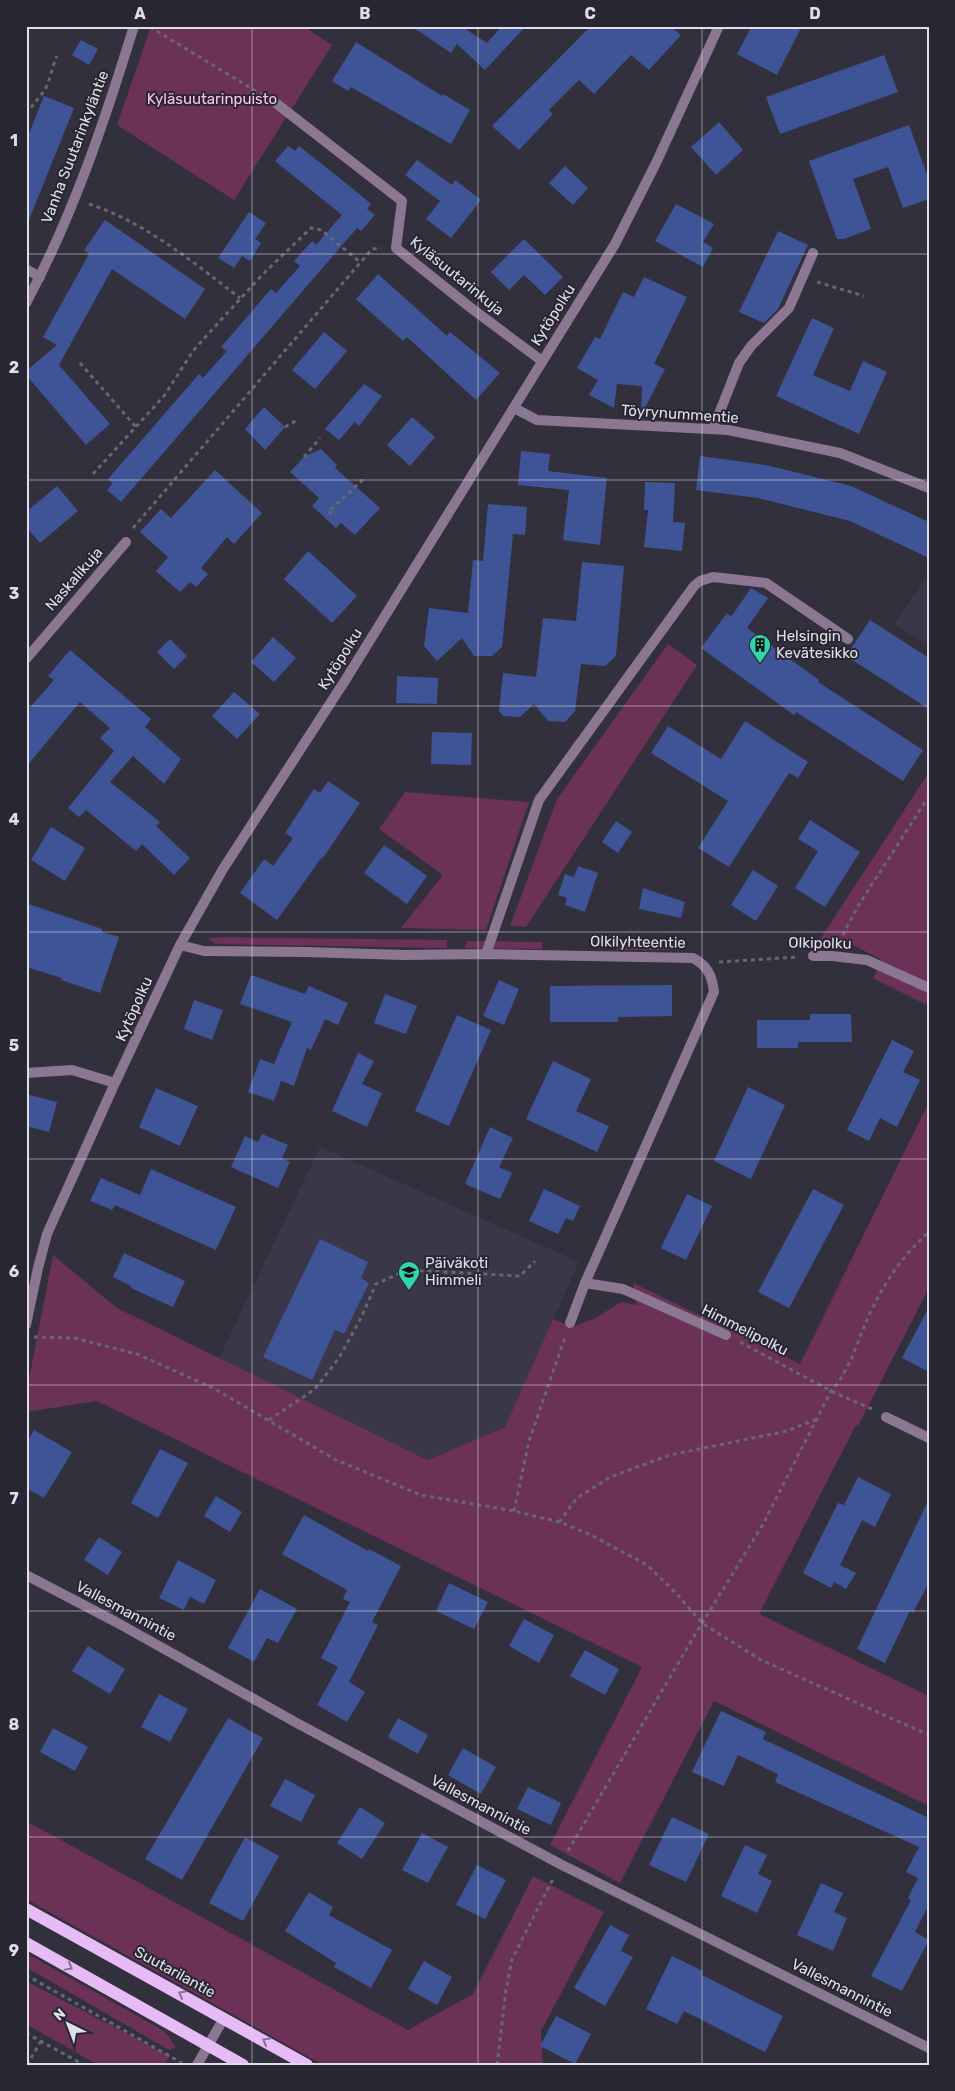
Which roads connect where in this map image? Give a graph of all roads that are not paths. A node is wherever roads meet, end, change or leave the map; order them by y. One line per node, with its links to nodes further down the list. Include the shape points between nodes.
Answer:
1 (134, 26): 6 (street, Vanha Suutarinkyläntie, via 74,199)
2 (719, 26): 8 (street, Kytöpolku, via 615,244)
3 (277, 104): 8 (street, Kyläsuutarinkuja, via 402,201 396,248)
4 (812, 253): 10 (street, via 789,308 750,346 739,363)
5 (26, 269): 6 (street)
6 (40, 277): 7 (street, Vanha Suutarinkyläntie)
7 (26, 303)
8 (542, 361): 9 (street, Kytöpolku)
9 (514, 408): 10 (street, Töyrynummentie, via 537,420); 15 (street, Kytöpolku, via 346,679 223,869)
10 (713, 429): 11 (street, Töyrynummentie, via 840,453)
11 (929, 488)
12 (126, 542): 14 (street, Naskalikuja)
13 (848, 639): 16 (street, via 766,583 713,577 694,586 539,800)
14 (26, 659)
15 (180, 945): 16 (street, Olkilyhteentie, via 204,951); 20 (street, Kytöpolku)
16 (486, 954): 21 (street, Olkilyhteentie, via 693,958 706,968 712,979 714,992)
17 (813, 956): 18 (street, Olkipolku, via 867,960)
18 (929, 988)
19 (26, 1073): 20 (street, via 72,1070)
20 (115, 1084): 23 (street, Kytöpolku, via 47,1234)
21 (585, 1283): 22 (street); 24 (street, Himmelipolku, via 623,1289)
22 (570, 1323)
23 (26, 1325)
24 (726, 1335)
25 (886, 1417): 26 (street)
26 (929, 1438)
27 (26, 1575): 32 (street, Vallesmannintie, via 560,1864)
28 (26, 1909): 30 (main road, Suutarilantie, one-way to 28)
29 (26, 1943): 31 (main road, one-way to 31)
30 (224, 2018): 31 (street); 35 (main road, Suutarilantie, one-way to 30)
31 (209, 2044): 33 (street); 34 (main road)
32 (929, 2048)
33 (197, 2065)
34 (243, 2065)
35 (307, 2065)

